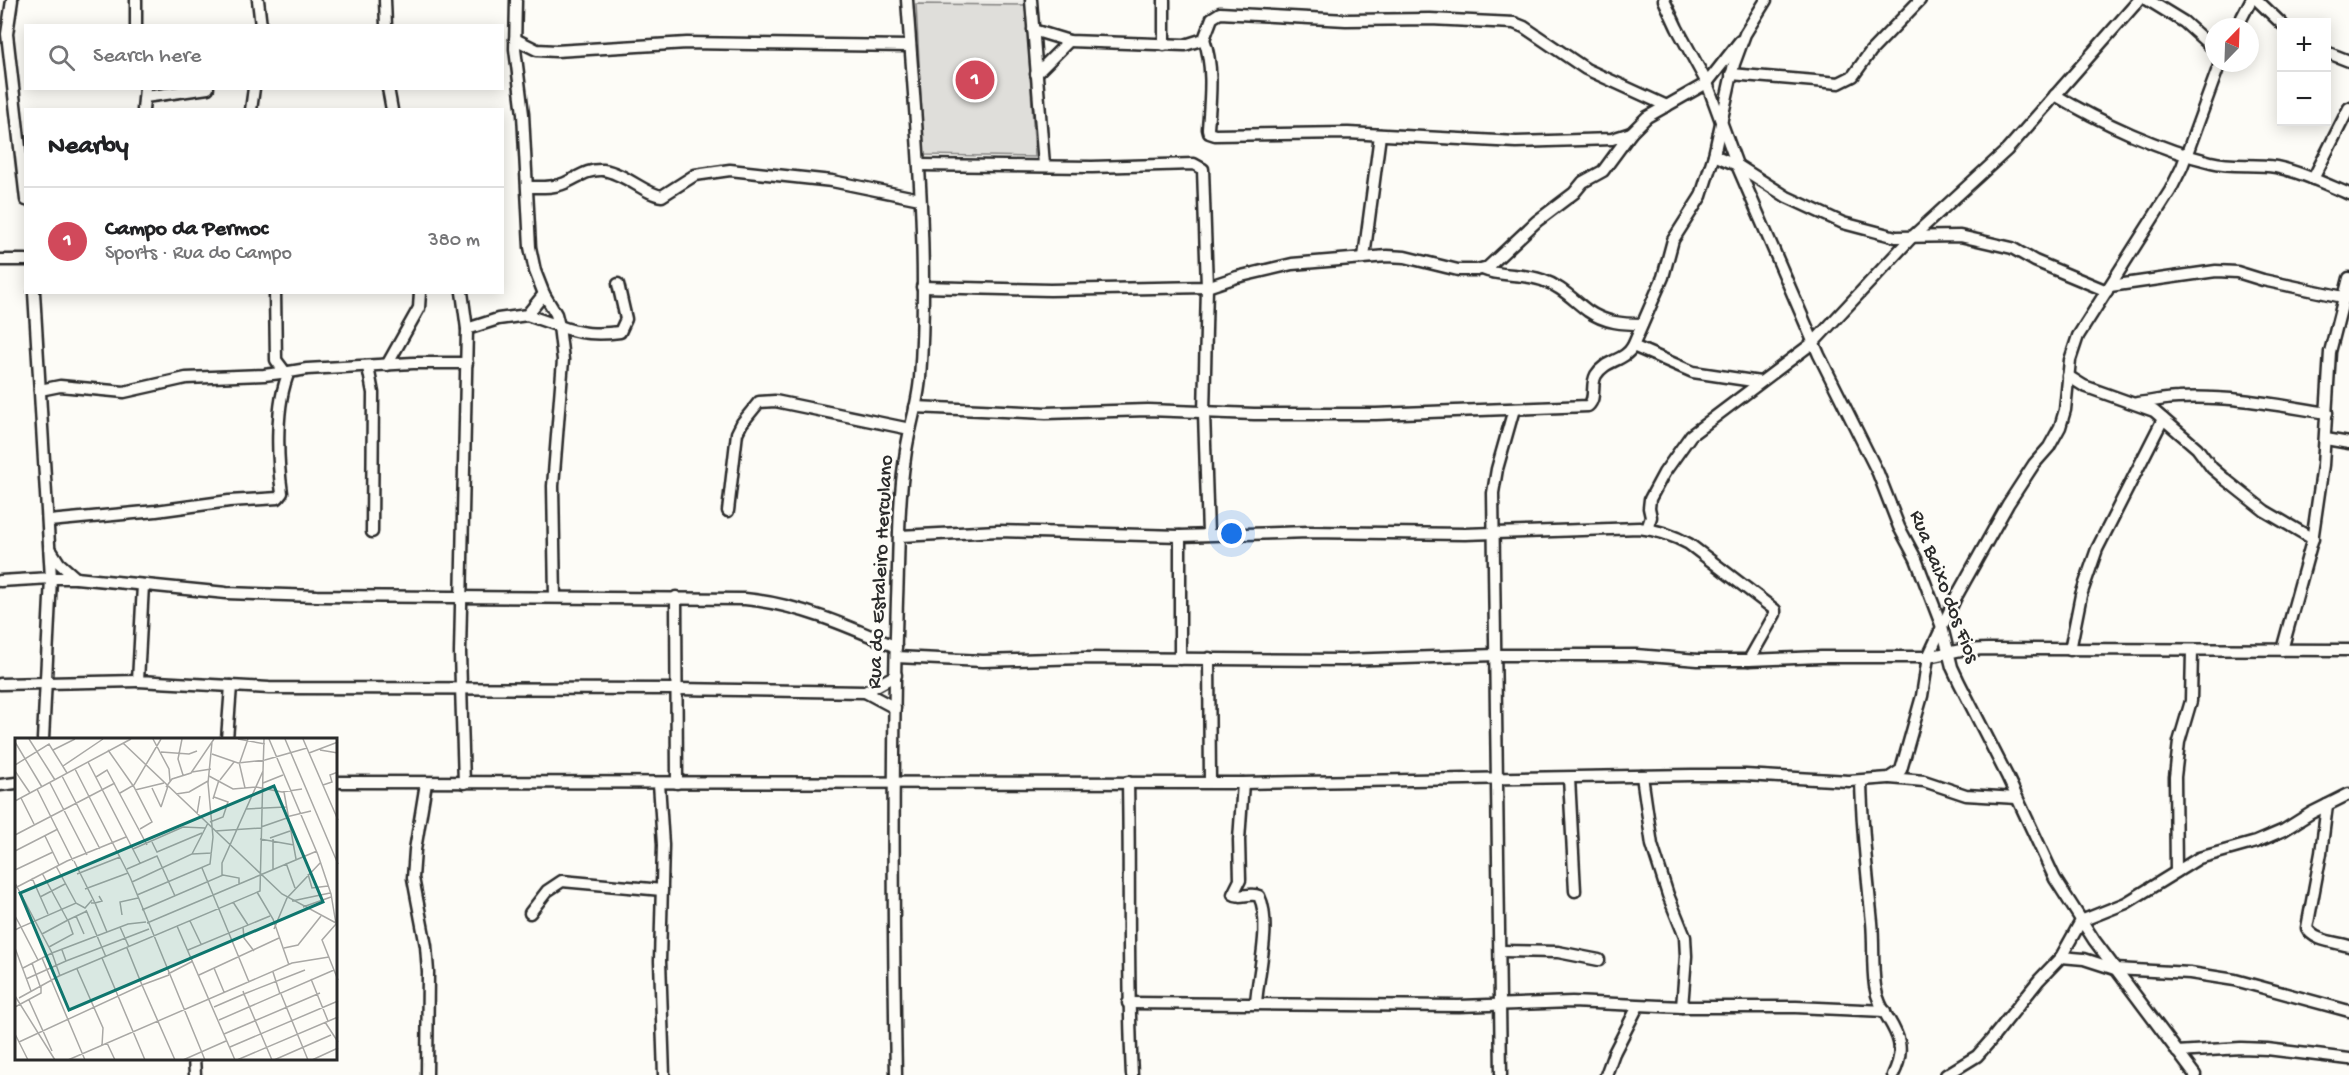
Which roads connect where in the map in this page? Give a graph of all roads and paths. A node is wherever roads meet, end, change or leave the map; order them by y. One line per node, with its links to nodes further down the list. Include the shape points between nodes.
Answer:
1 (12, 0): 56 (street, via 7,34)
2 (136, 0): 18 (street)
3 (258, 0): 19 (street)
4 (385, 0): 20 (street)
5 (516, 0): 23 (street)
6 (907, 0): 28 (street, Rua do Estaleiro Herculano)
7 (1030, 0): 21 (street)
8 (1164, 0): 27 (street)
9 (1664, 0): 31 (street)
10 (1766, 0): 22 (street)
11 (1920, 0): 34 (street, via 1845,81)
12 (2139, 0): 41 (street)
13 (2148, 0): 26 (street, via 2184,22)
14 (2251, 0): 16 (street)
15 (2257, 0): 17 (street)
16 (2242, 18)
17 (2277, 19)
18 (136, 24)
19 (261, 24)
20 (386, 24)
21 (1033, 30): 25 (street); 33 (street)
22 (1745, 34): 34 (street); 35 (street)
23 (515, 39): 28 (street, via 537,50 556,51 687,43); 57 (street)
24 (1204, 39): 27 (street, via 1185,45); 42 (street, via 1212,18 1220,13 1346,20 1498,20 1524,27 1586,69); 49 (street, via 1209,55 1211,134)
25 (1069, 40): 27 (street); 33 (street)
26 (2205, 41)
27 (1164, 45)
28 (910, 46): 52 (street, Rua do Estaleiro Herculano)
29 (2331, 54): 30 (street)
30 (2349, 61)
31 (1695, 63): 35 (street, Rua Baixo dos Fios); 39 (street)
32 (2217, 72): 50 (street)
33 (1035, 74): 53 (street)
34 (1731, 74): 47 (street)
35 (1707, 83): 39 (street); 47 (street, Rua Baixo dos Fios)
36 (183, 90): 40 (street)
37 (254, 90): 44 (street)
38 (388, 90): 45 (street)
39 (1691, 92): 42 (street)
40 (145, 93): 43 (street)
41 (2055, 95): 50 (street, via 2083,112); 60 (street, via 2007,150)
42 (1666, 106): 48 (street)
43 (143, 108)
44 (251, 108)
45 (392, 108)
46 (2349, 108): 55 (street)
47 (1721, 122): 51 (street); 54 (street, Rua Baixo dos Fios)
48 (1631, 133): 49 (street, via 1612,139 1516,142); 64 (street, via 1603,171 1583,182 1574,194)
49 (1380, 135): 61 (street)
50 (2187, 154): 55 (street, via 2231,166 2274,166); 69 (street, via 2170,191)
51 (1714, 155): 54 (street); 77 (street, via 1701,196 1673,240 1663,277)
52 (919, 165): 53 (street); 59 (street, Rua do Estaleiro Herculano)
53 (1044, 165): 68 (street, via 1200,166 1205,183)
54 (1737, 165): 60 (street, via 1824,216 1874,232); 80 (street, Rua Baixo dos Fios)
55 (2313, 179): 58 (street)
56 (24, 183)
57 (528, 187): 59 (street, via 556,186 581,173 602,170 662,196 694,175 744,171 832,181); 75 (street, via 530,247)
58 (2349, 194)
59 (920, 199): 67 (street, Rua do Estaleiro Herculano)
60 (1912, 237): 69 (street, via 1960,236 2012,248); 80 (street)
61 (1364, 257): 64 (street, via 1399,256 1458,270); 68 (street, via 1292,264)
62 (0, 260): 63 (street)
63 (24, 260)
64 (1482, 269): 77 (street, via 1542,280 1562,289 1604,319 1619,324)
65 (2349, 278): 70 (street)
66 (618, 284): 78 (street, via 626,319 620,332 579,333)
67 (922, 287): 68 (street); 92 (street, Rua do Estaleiro Herculano, via 920,381)
68 (1207, 287): 94 (street)
69 (2108, 288): 70 (street, via 2216,271); 88 (street, via 2078,336)
70 (2345, 293): 95 (street, via 2330,352)
71 (34, 294): 90 (street)
72 (275, 294): 82 (street)
73 (420, 294): 84 (street, via 419,308)
74 (462, 294): 79 (street)
75 (544, 294): 76 (street); 78 (street)
76 (527, 315): 78 (street); 79 (street)
77 (1642, 324): 81 (street)
78 (559, 326): 115 (street, via 563,360 554,486)
79 (467, 329): 83 (street)
80 (1814, 342): 89 (street); 117 (street, Rua Baixo dos Fios, via 1878,473)
81 (1633, 345): 89 (street, via 1693,372); 93 (street, via 1628,354 1596,375 1593,399 1588,406)
82 (276, 360): 86 (street); 87 (street)
83 (467, 363): 84 (street); 114 (street)
84 (387, 365): 85 (street)
85 (368, 367): 86 (street); 103 (street, via 373,393)
86 (284, 372): 87 (street); 101 (street, via 279,440 282,493 278,498)
87 (264, 375): 90 (street, via 199,377 124,392 60,386)
88 (2068, 376): 91 (street); 117 (street, via 2060,427 2008,504)
89 (1760, 382): 102 (street, via 1686,441 1650,499)
90 (40, 390): 101 (street)
91 (2134, 404): 95 (street, via 2214,398); 96 (street)
92 (915, 407): 94 (street, via 1046,413); 97 (street, Rua do Estaleiro Herculano)
93 (1514, 409): 94 (street, via 1376,414); 104 (street, via 1494,481)
94 (1204, 413): 105 (street)
95 (2327, 413): 98 (street)
96 (2163, 419): 108 (street, via 2226,480 2265,511); 118 (street, via 2097,549 2081,595)
97 (910, 429): 100 (street, via 775,401 759,402 737,434); 106 (street, Rua do Estaleiro Herculano)
98 (2326, 439): 99 (street); 108 (street)
99 (2349, 443)
100 (728, 511)
101 (49, 521): 109 (street)
102 (1647, 529): 104 (street); 128 (street, via 1689,544 1775,610)
103 (372, 532)
104 (1492, 533): 105 (street); 124 (street)
105 (1208, 534): 107 (street)
106 (900, 536): 107 (street, via 998,531); 122 (street, Rua do Estaleiro Herculano)
107 (1180, 536): 127 (street)
108 (2313, 539): 120 (street)
109 (51, 552): 110 (street); 111 (street)
110 (51, 578): 111 (street); 112 (street); 131 (street)
111 (76, 578): 113 (street)
112 (0, 581)
113 (143, 585): 114 (street, via 226,593); 130 (street)
114 (462, 597): 115 (street); 134 (street)
115 (555, 597): 116 (street)
116 (676, 597): 122 (street, via 772,601 858,630); 135 (street)
117 (1942, 627): 123 (street, Rua Baixo dos Fios); 125 (street)
118 (2070, 650): 119 (street); 123 (street)
119 (2192, 650): 120 (street); 159 (street, via 2191,701 2176,765)
120 (2282, 650): 121 (street)
121 (2349, 650)
122 (896, 652): 127 (street, via 983,661); 129 (street, Rua do Estaleiro Herculano)
123 (1949, 652): 125 (street); 157 (street, Rua Baixo dos Fios, via 1959,682)
124 (1495, 655): 126 (street, via 1344,660); 128 (street); 141 (street)
125 (1928, 657): 128 (street); 143 (street, via 1926,681 1904,763)
126 (1209, 658): 127 (street); 147 (street)
127 (1180, 659)
128 (1749, 660)
129 (896, 675): 136 (street); 137 (street, Rua do Estaleiro Herculano)
130 (138, 681): 131 (street); 133 (street)
131 (44, 683): 132 (street); 138 (street)
132 (0, 684)
133 (231, 686): 134 (street); 139 (street)
134 (460, 689): 135 (street); 150 (street)
135 (677, 689): 136 (street); 152 (street)
136 (865, 692): 137 (street)
137 (895, 708): 153 (street, Rua do Estaleiro Herculano)
138 (43, 738)
139 (227, 738)
140 (1642, 776): 142 (street); 144 (street); 173 (street, via 1652,844 1685,937)
141 (1496, 778): 142 (street); 154 (street); 165 (street)
142 (1569, 778): 161 (street)
143 (1889, 778): 144 (street); 157 (street, via 1924,781 1966,795)
144 (1861, 781): 174 (street, via 1875,988)
145 (338, 782): 149 (street)
146 (1128, 782): 147 (street); 153 (street); 169 (street)
147 (1210, 782): 154 (street)
148 (15, 783): 155 (street)
149 (426, 783): 150 (street); 180 (street, via 413,878 427,955)
150 (464, 783): 151 (street)
151 (660, 783): 152 (street); 160 (street)
152 (677, 783): 153 (street)
153 (893, 783): 182 (street, Rua do Estaleiro Herculano)
154 (1243, 783): 170 (street, via 1240,880 1233,894 1255,894 1262,902 1264,930)
155 (0, 785)
156 (2349, 794): 158 (street)
157 (2017, 798): 163 (street, Rua Baixo dos Fios, via 2055,879)
158 (2326, 805): 159 (street, via 2284,830 2199,858); 164 (street, via 2307,928 2316,937)
159 (2176, 872): 163 (street, via 2126,903)
160 (662, 890): 162 (street, via 562,880 547,891); 181 (street)
161 (1575, 891)
162 (530, 914)
163 (2081, 921): 166 (street); 168 (street, Rua Baixo dos Fios)
164 (2349, 946)
165 (1500, 951): 167 (street, via 1558,952); 171 (street)
166 (2061, 957): 168 (street, via 2084,959); 187 (street, via 1977,1056)
167 (1599, 960)
168 (2115, 969): 175 (street, via 2226,978); 176 (street, Rua Baixo dos Fios)
169 (1128, 1003): 170 (street); 183 (street)
170 (1256, 1003): 171 (street)
171 (1502, 1004): 172 (street, via 1572,1002); 184 (street)
172 (1638, 1006): 173 (street); 185 (street)
173 (1682, 1007): 174 (street)
174 (1885, 1011): 186 (street, via 1901,1047)
175 (2349, 1011)
176 (2177, 1052): 177 (street, via 2267,1049); 188 (street, Rua Baixo dos Fios)
177 (2349, 1059)
178 (194, 1060): 179 (street)
179 (195, 1075)
180 (427, 1075)
181 (664, 1075)
182 (896, 1075)
183 (1132, 1075)
184 (1501, 1075)
185 (1606, 1075)
186 (1893, 1075)
187 (1946, 1075)
188 (2195, 1075)

